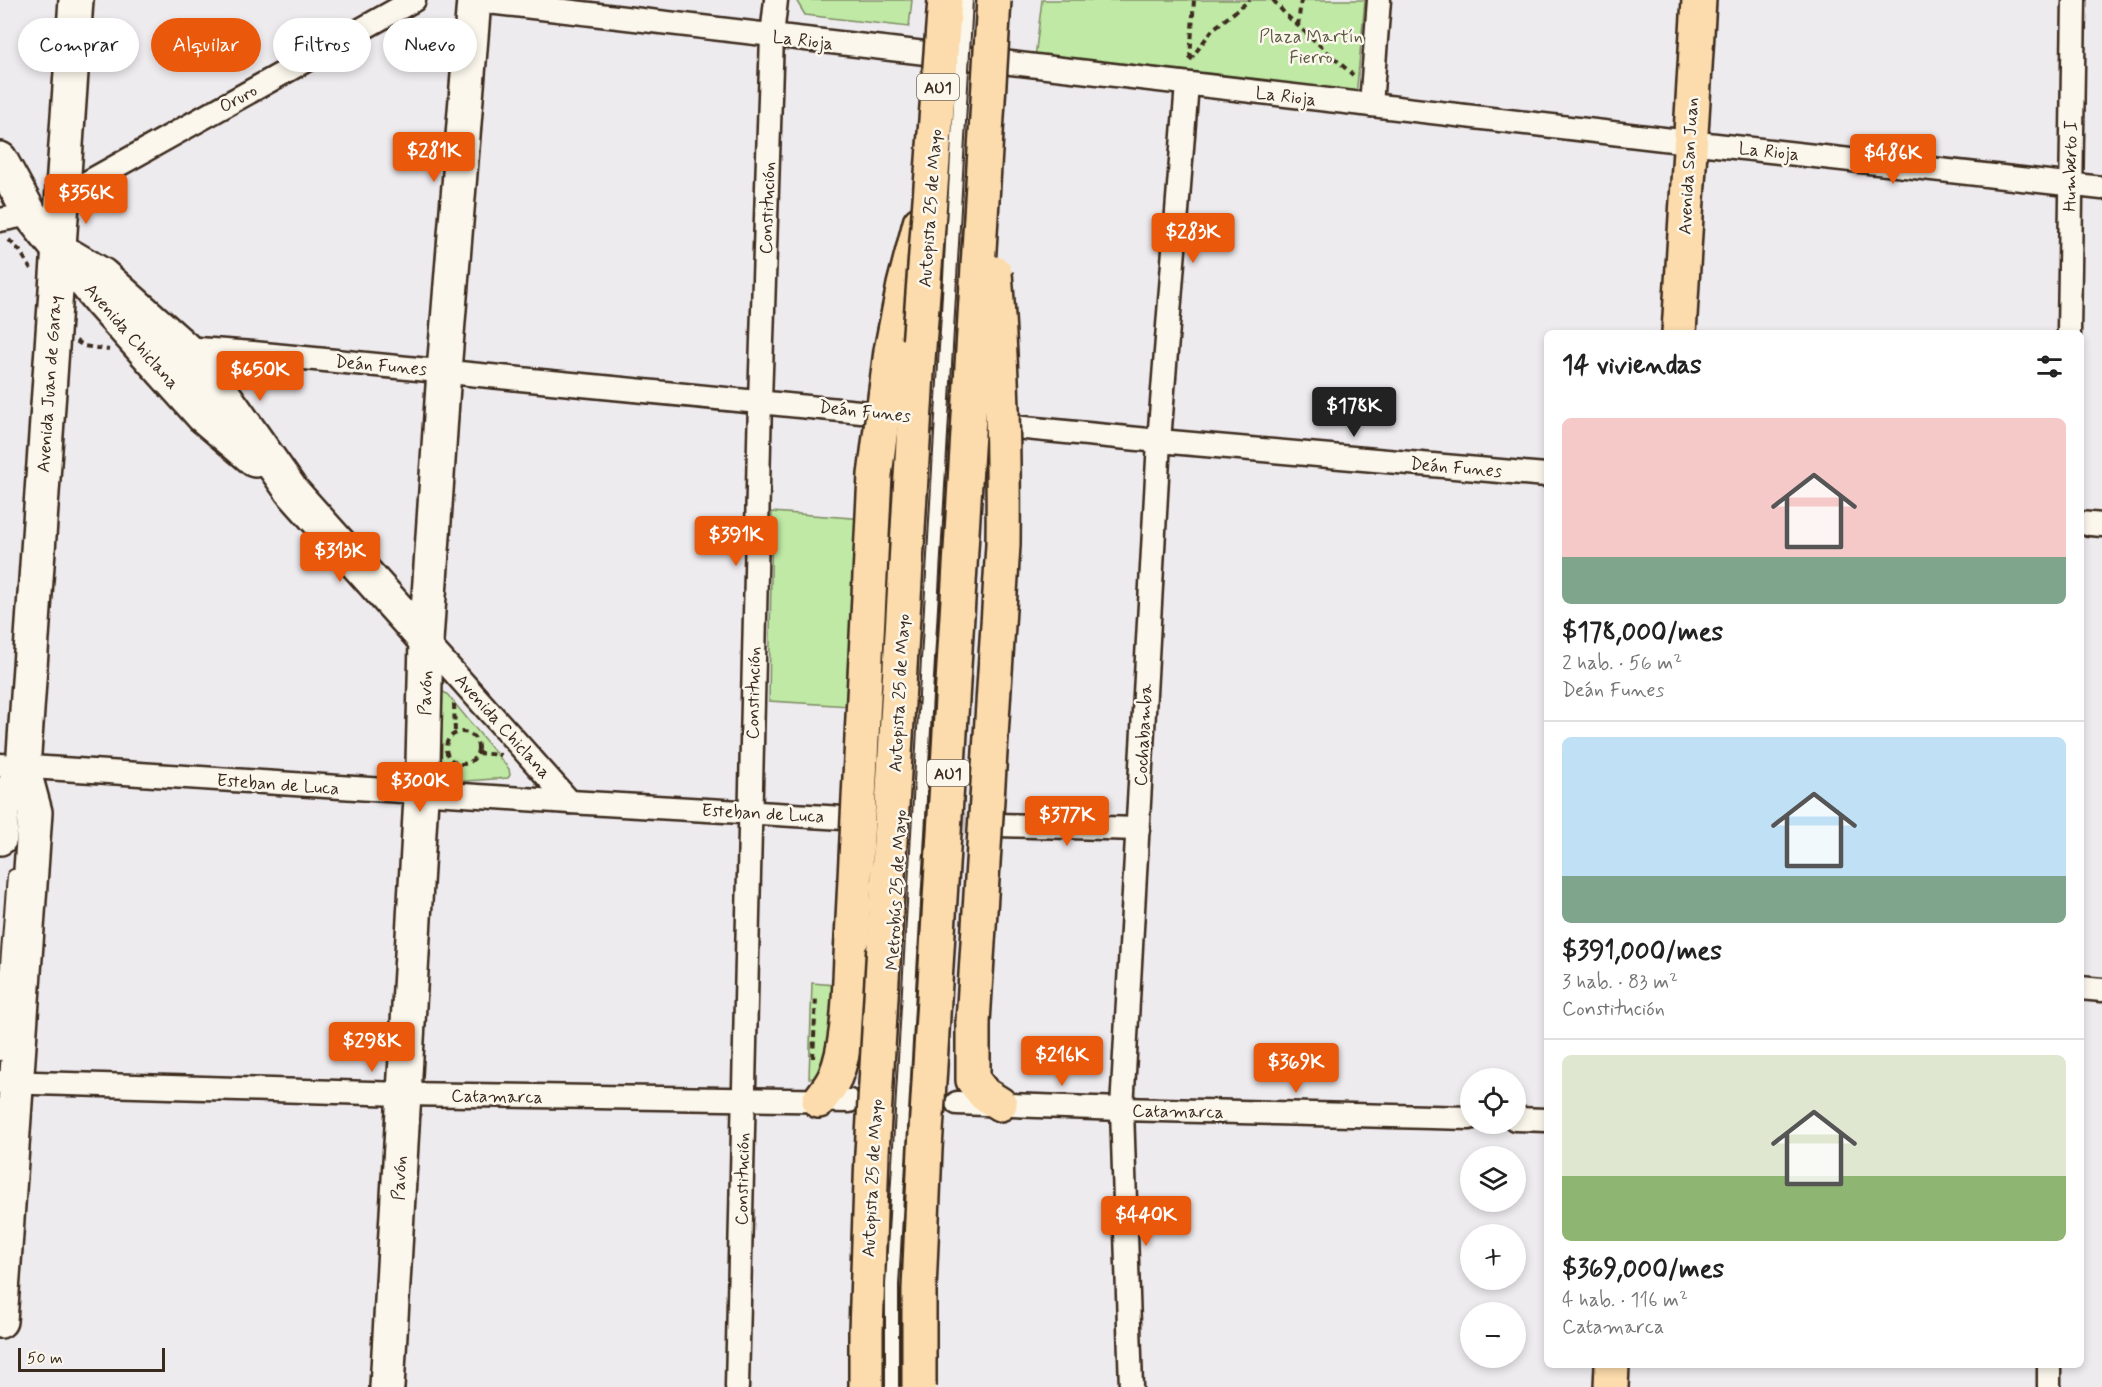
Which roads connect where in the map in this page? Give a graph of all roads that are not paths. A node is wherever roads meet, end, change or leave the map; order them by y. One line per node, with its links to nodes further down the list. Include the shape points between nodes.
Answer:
1 (76, 0): 22 (street, Avenida Juan de Garay)
2 (414, 0): 22 (street, Oruro)
3 (473, 0): 11 (street, La Rioja); 28 (street, Pavón)
4 (776, 0): 11 (street, Constitución)
5 (945, 0): 17 (main road, Autopista 25 de Mayo / AU1, bridge)
6 (966, 0): 64 (lane, Metrobús 25 de Mayo, bridge, via 892,1286)
7 (994, 0): 16 (main road, AU1, bridge)
8 (1379, 0): 13 (street)
9 (1699, 0): 14 (main road, Avenida San Juan)
10 (2074, 0): 19 (street, Humberto I)
11 (772, 36): 12 (street, La Rioja); 29 (street, Constitución)
12 (1187, 84): 13 (street, La Rioja); 30 (street, Cochabamba)
13 (1371, 98): 14 (street, La Rioja)
14 (1689, 142): 19 (street, La Rioja); 25 (main road, Avenida San Juan)
15 (0, 159): 23 (street, Avenida Chiclana)
16 (985, 160): 53 (main road, bridge, via 1001,352 1003,524 973,1022 973,1080 984,1094); 65 (main road, AU1, bridge, via 925,1149 919,1290)
17 (932, 174): 51 (main road, bridge, via 898,315 875,476 845,1037); 63 (main road, Autopista 25 de Mayo / AU1, bridge, via 916,384 868,1233)
18 (0, 180): 23 (lane)
19 (2070, 184): 20 (street, La Rioja); 26 (street, Humberto I)
20 (2102, 188)
21 (0, 195): 23 (street, Avenida Chiclana)
22 (63, 196): 24 (street, Avenida Juan de Garay)
23 (15, 217): 24 (street, Avenida Chiclana)
24 (58, 249): 27 (street, Avenida Chiclana, via 102,275); 32 (street, Avenida Chiclana, via 100,302 203,416); 36 (street, Avenida Juan de Garay)
25 (1679, 330)
26 (2069, 330)
27 (184, 348): 28 (street, Deán Funes); 32 (street, Avenida Chiclana, via 217,385)
28 (444, 371): 29 (street, Deán Funes); 35 (street, Pavón)
29 (760, 401): 30 (street, Deán Funes); 40 (street, Constitución)
30 (1159, 441): 31 (street, Deán Funes); 43 (street, Cochabamba)
31 (1544, 475)
32 (291, 490): 35 (street, Avenida Chiclana)
33 (2084, 524): 34 (street)
34 (2102, 525)
35 (426, 641): 37 (street, Pavón); 38 (street, Avenida Chiclana)
36 (11, 766): 37 (street, Esteban de Luca); 39 (lane); 44 (street, Avenida Juan de Garay, via 2,810); 48 (street, Avenida Juan de Garay, via 35,812)
37 (421, 793): 38 (street, Esteban de Luca); 49 (street, Pavón)
38 (570, 802): 40 (street, Esteban de Luca)
39 (20, 804)
40 (751, 813): 41 (street, Esteban de Luca); 50 (street, Constitución)
41 (843, 818)
42 (997, 825): 43 (street)
43 (1138, 829): 54 (street, Cochabamba)
44 (8, 851): 47 (lane)
45 (2084, 988): 46 (street)
46 (2102, 990)
47 (0, 1054)
48 (8, 1082): 49 (street, Catamarca); 58 (street, Avenida Juan de Garay)
49 (403, 1094): 50 (street, Catamarca); 61 (street, Pavón)
50 (743, 1100): 51 (street, Catamarca); 62 (street, Constitución)
51 (826, 1101)
52 (957, 1103): 53 (street, Catamarca)
53 (1000, 1104): 54 (street, Catamarca)
54 (1122, 1109): 55 (street, Catamarca); 66 (street, Cochabamba)
55 (1460, 1118)
56 (1526, 1119): 57 (street)
57 (1544, 1120)
58 (0, 1321)
59 (1612, 1368): 67 (main road)
60 (2049, 1368): 68 (street)
61 (387, 1387)
62 (737, 1387)
63 (866, 1387)
64 (892, 1387)
65 (920, 1387)
66 (1131, 1387)
67 (1611, 1387)
68 (2049, 1387)

